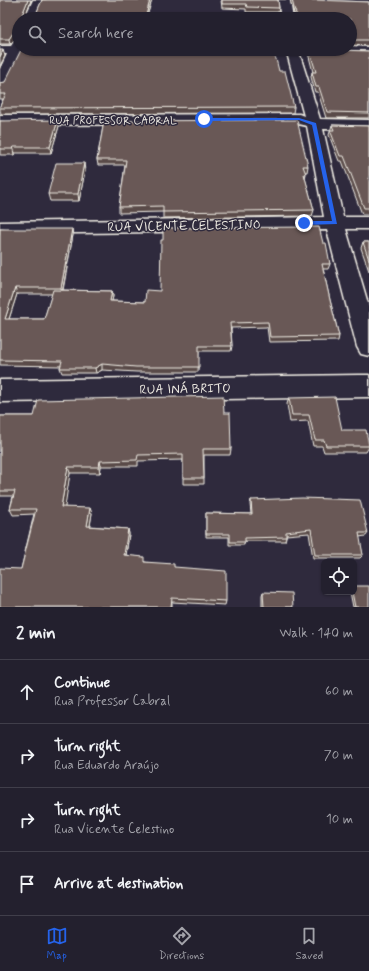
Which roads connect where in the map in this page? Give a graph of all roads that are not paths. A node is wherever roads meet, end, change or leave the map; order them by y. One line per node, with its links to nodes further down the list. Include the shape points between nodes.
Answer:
1 (39, 0): 3 (street)
2 (284, 0): 4 (street)
3 (33, 12)
4 (286, 12)
5 (12, 47): 6 (street)
6 (0, 50)
7 (357, 51): 8 (street)
8 (369, 51)
9 (13, 56): 11 (street)
10 (294, 56): 13 (street)
11 (0, 84)
12 (0, 120): 13 (street, RUA PROFESSOR CABRAL, via 299,119)
13 (314, 124): 14 (street, RUA PROFESSOR CABRAL); 15 (street)
14 (369, 125)
15 (335, 223): 16 (street, RUA VICENTE CELESTINO); 17 (street, RUA VICENTE CELESTINO); 18 (street)
16 (369, 223)
17 (0, 228)
18 (369, 347)
19 (369, 386): 20 (street, RUA INÁ BRITO, via 358,384)
20 (0, 391)

